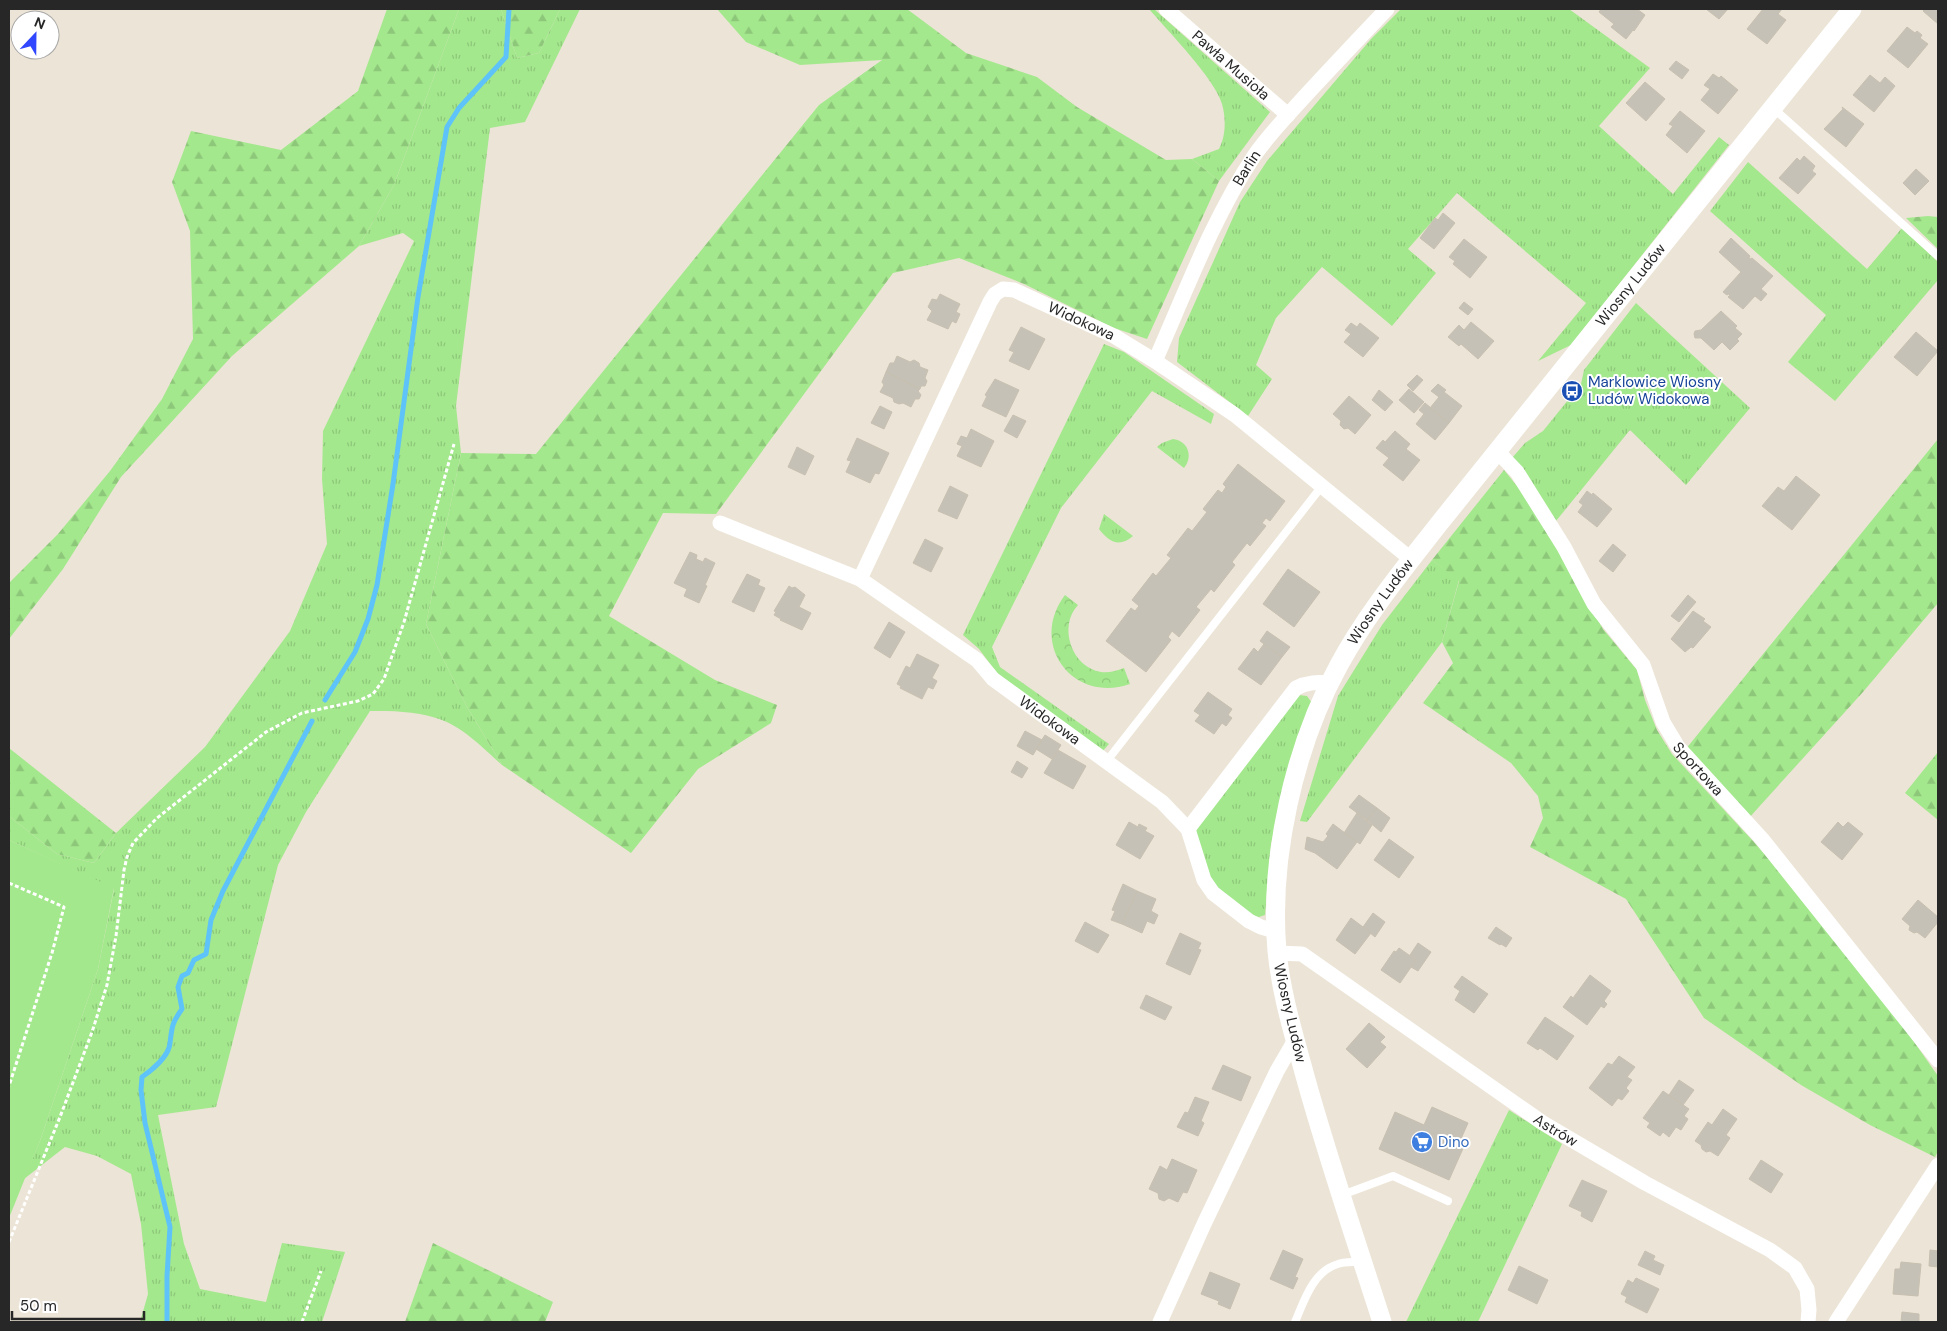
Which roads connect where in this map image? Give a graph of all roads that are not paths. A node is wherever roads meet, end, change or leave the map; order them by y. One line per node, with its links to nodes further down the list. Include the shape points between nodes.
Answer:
1 (1387, 9): 5 (street, Barlin)
2 (1852, 9): 4 (street, Wiosny Ludów)
3 (1174, 11): 5 (street, Pawła Musioła)
4 (1773, 108): 6 (lane); 8 (street, Wiosny Ludów)
5 (1288, 115): 7 (street, Barlin, via 1256,153 1232,191 1186,284)
6 (1938, 256)
7 (1155, 361): 9 (street, Widokowa, via 1235,415); 12 (street, Widokowa, via 1114,336 1014,290 1004,289 995,294)
8 (1498, 452): 11 (street, Wiosny Ludów); 19 (street, Sportowa, via 1517,472 1564,546 1594,604 1643,665 1663,722 1678,748 1762,839)
9 (1322, 486): 11 (street, Widokowa); 14 (lane)
10 (720, 523): 12 (street, Widokowa)
11 (1412, 560): 13 (street, Wiosny Ludów, via 1360,629)
12 (860, 579): 14 (street, Widokowa, via 977,660 993,679)
13 (1330, 683): 15 (street, via 1315,682 1296,688); 16 (street, Wiosny Ludów, via 1301,758 1284,828 1278,862)
14 (1106, 762): 15 (street, Widokowa, via 1162,802)
15 (1188, 828): 16 (street, Widokowa, via 1204,880 1213,893 1249,921)
16 (1275, 931): 17 (street, Wiosny Ludów)
17 (1277, 953): 18 (street, Wiosny Ludów); 27 (street, Astrów, via 1302,954 1542,1123 1770,1250 1795,1268 1807,1289)
18 (1295, 1040): 21 (street, Wiosny Ludów); 24 (street, via 1277,1071)
19 (1938, 1060)
20 (1938, 1165): 28 (street)
21 (1342, 1195): 22 (lane, via 1392,1176); 23 (street, Wiosny Ludów)
22 (1448, 1201)
23 (1363, 1262): 25 (lane, via 1338,1264 1320,1275); 26 (street, Wiosny Ludów)
24 (1160, 1322)
25 (1295, 1322)
26 (1382, 1322)
27 (1808, 1322)
28 (1836, 1322)

